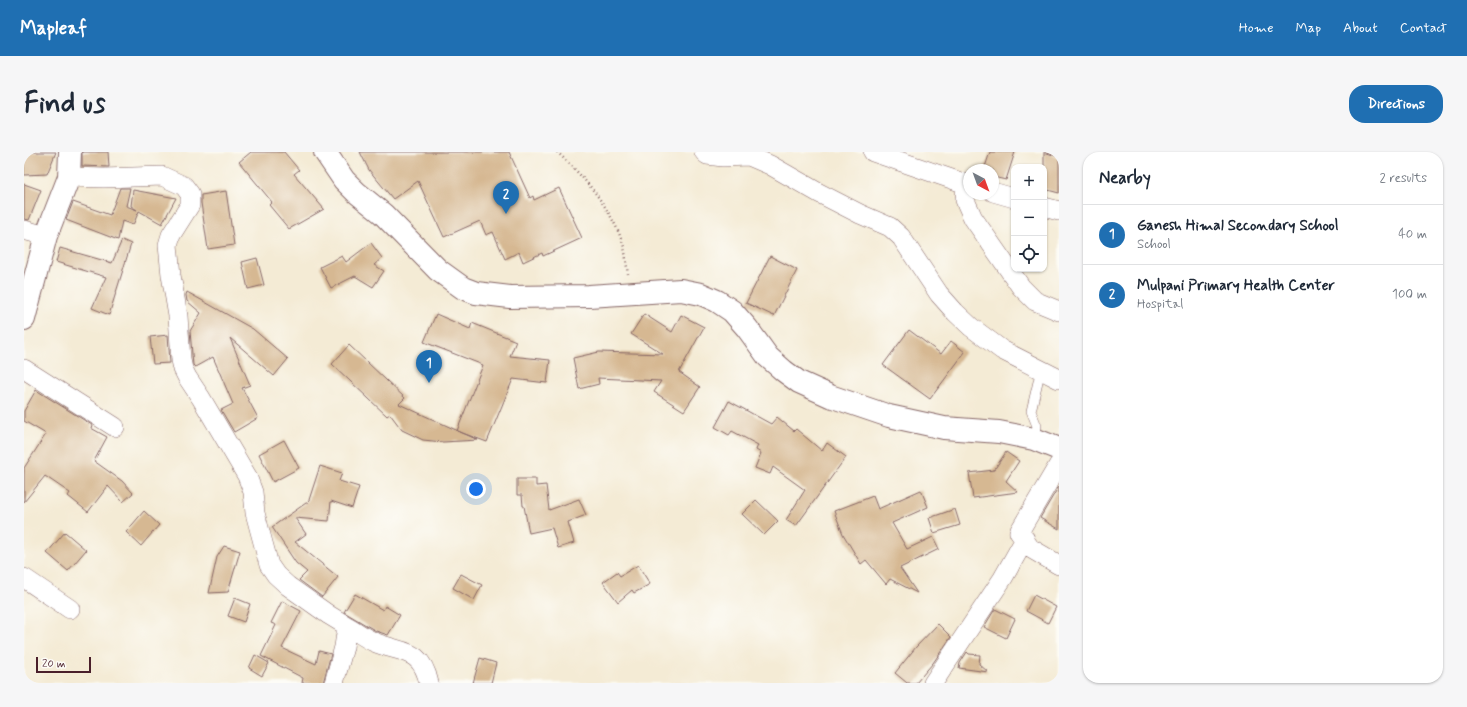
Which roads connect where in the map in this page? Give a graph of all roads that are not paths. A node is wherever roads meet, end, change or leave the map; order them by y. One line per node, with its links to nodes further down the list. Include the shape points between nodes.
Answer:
1 (70, 152): 5 (main road)
2 (325, 152): 20 (main road, via 344,180 356,192 383,214 438,270 463,288 476,293 510,297 589,296 681,290 701,294 732,311 768,357 784,371 799,382 830,396 889,416 944,428 999,432)
3 (704, 152): 17 (street, via 707,155 723,157 749,156 890,227 901,237 954,312 1002,350)
4 (873, 152): 6 (street)
5 (69, 177): 13 (main road); 27 (street, via 162,176 184,186 190,194 190,205 171,235 168,245 182,369 247,476 269,565 288,586)
6 (963, 182)
7 (999, 194): 8 (street)
8 (1011, 197)
9 (965, 200): 14 (street, via 973,218 1021,288 1035,301)
10 (1047, 208): 11 (street)
11 (1059, 211)
12 (24, 230): 13 (street)
13 (46, 236): 15 (main road)
14 (1059, 311)
15 (24, 319)
16 (24, 369): 19 (street)
17 (1041, 369): 18 (street); 20 (lane, via 1031,411 1037,426)
18 (1059, 379)
19 (116, 427)
20 (1034, 439): 21 (main road)
21 (1059, 449)
22 (1059, 464): 23 (street, via 1019,532)
23 (1025, 539): 24 (street, via 1030,548); 30 (street, via 1003,578)
24 (1059, 565)
25 (24, 578): 26 (street)
26 (70, 609)
27 (347, 626): 28 (street, via 343,654); 29 (street, via 373,642 415,656 422,663)
28 (334, 683)
29 (429, 683)
30 (933, 683)

